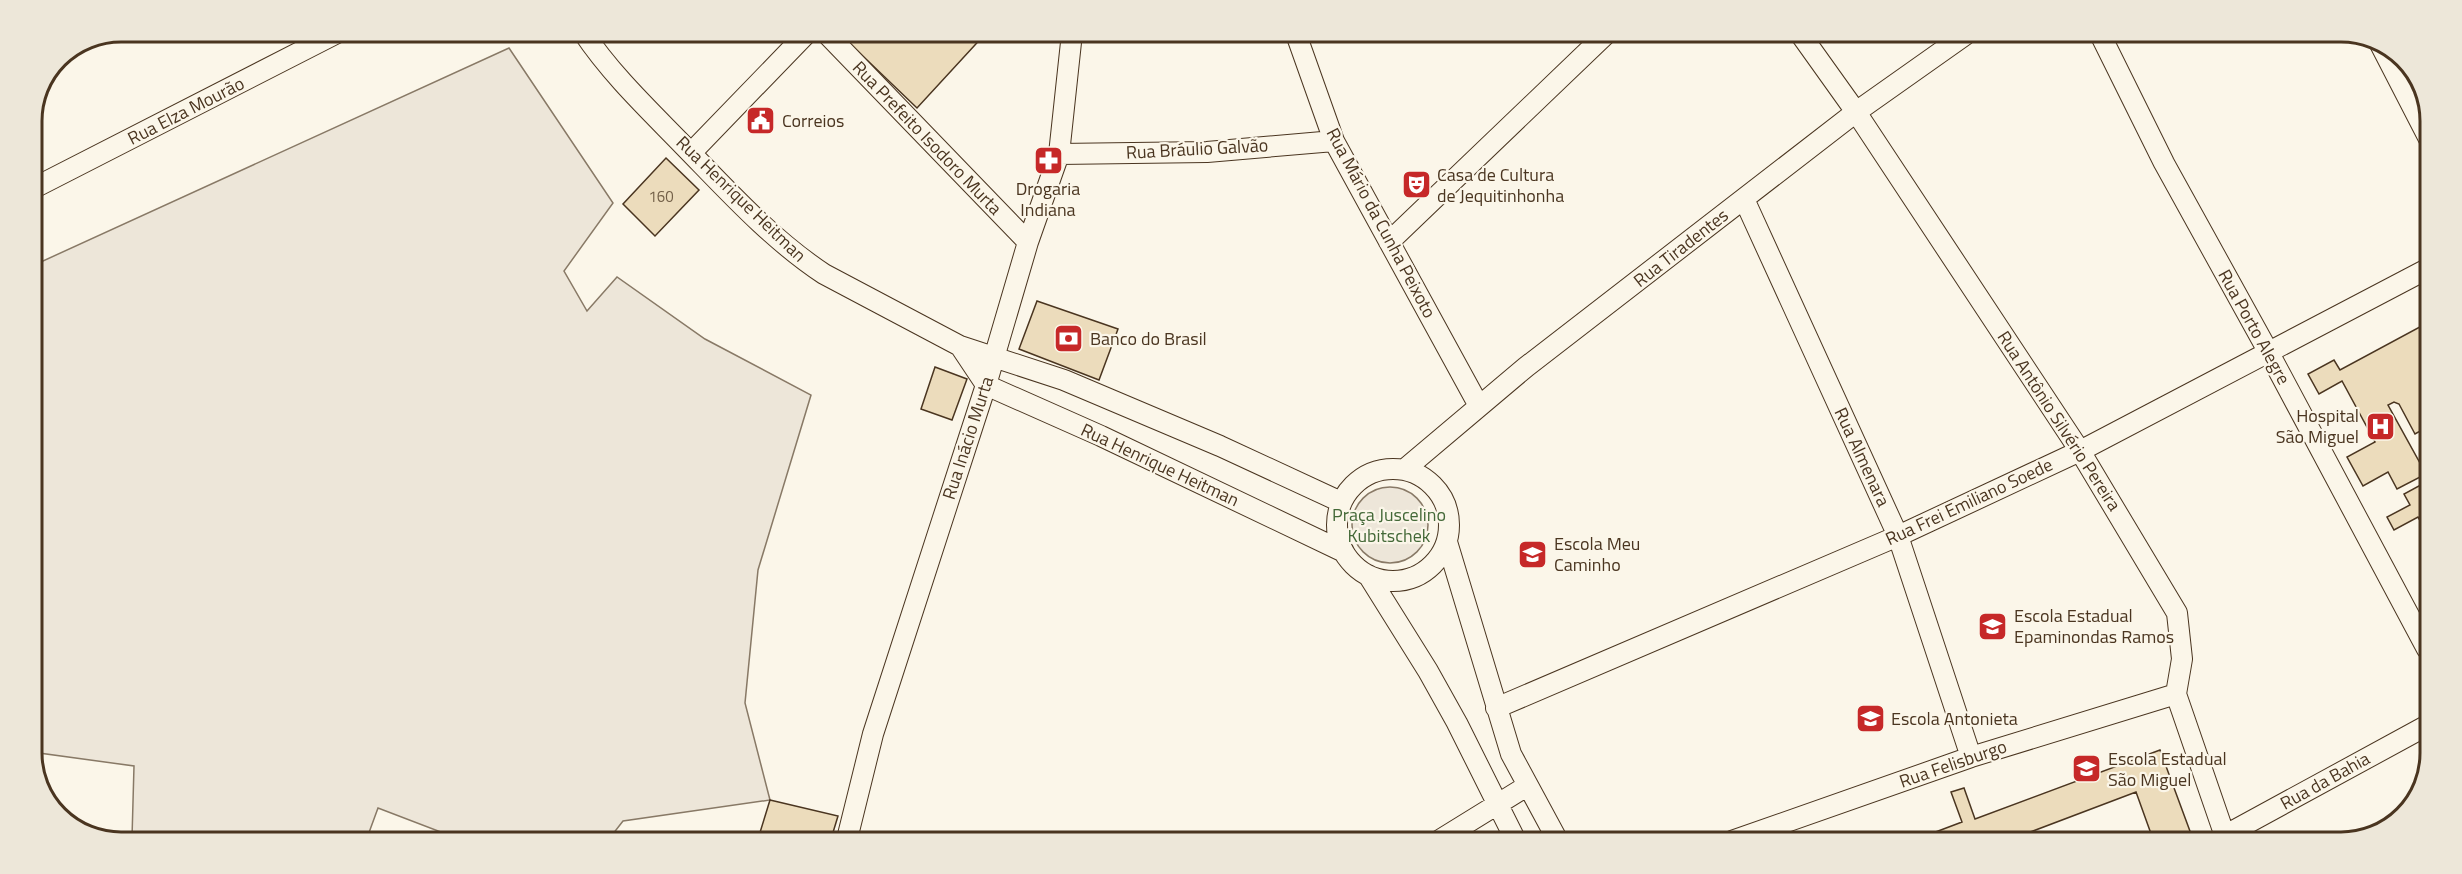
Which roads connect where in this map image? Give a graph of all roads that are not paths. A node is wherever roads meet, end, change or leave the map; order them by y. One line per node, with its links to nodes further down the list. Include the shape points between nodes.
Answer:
1 (319, 42): 17 (street, Rua Elza Mourão)
2 (589, 42): 15 (street, Rua Henrique Heitman, via 629,90)
3 (798, 42): 15 (street)
4 (835, 42): 19 (street, Rua Prefeito Isodoro Murta)
5 (1071, 42): 16 (street, Rua Inácio Murta)
6 (1299, 42): 14 (street, Rua Mário da Cunha Peixoto)
7 (1597, 42): 20 (street)
8 (1806, 42): 12 (street, Rua Antônio Silvério Pereira)
9 (1955, 42): 12 (street, Rua Tiradentes)
10 (2104, 42): 23 (street, Rua Porto Alegre, via 2164,163)
11 (2386, 56): 13 (street)
12 (1856, 112): 18 (street, Rua Tiradentes); 27 (street, Rua Antônio Silvério Pereira)
13 (2420, 122)
14 (1334, 141): 16 (street, Rua Bráulio Galvão, via 1207,152); 20 (street, Rua Mário da Cunha Peixoto)
15 (692, 153): 22 (street, Rua Henrique Heitman, via 803,260)
16 (1059, 154): 19 (street, Rua Inácio Murta)
17 (42, 184)
18 (1743, 200): 26 (street, Rua Tiradentes); 30 (street, Rua Almenara)
19 (1028, 242): 24 (street, Rua Inácio Murta)
20 (1389, 242): 26 (street, Rua Mário da Cunha Peixoto)
21 (2420, 273): 23 (street, Rua Frei Emiliano Soede)
22 (960, 346): 24 (street, Rua Henrique Heitman); 25 (street, Rua Henrique Heitman)
23 (2269, 353): 27 (street, Rua Frei Emiliano Soede); 34 (street, Rua Porto Alegre)
24 (995, 356): 25 (street, Rua Inácio Murta); 29 (street, Rua Henrique Heitman, via 1064,380)
25 (986, 385): 32 (street, Rua Henrique Heitman, via 1101,435); 41 (street, Rua Inácio Murta, via 873,734)
26 (1479, 406): 28 (street, Rua Tiradentes)
27 (2080, 451): 30 (street, Rua Frei Emiliano Soede); 35 (street, Rua Antônio Silvério Pereira, via 2177,613 2182,659)
28 (1405, 469): 29 (street, via 1386,468 1367,474); 31 (street, via 1437,488 1450,523)
29 (1341, 502): 32 (street, via 1337,537)
30 (1898, 536): 36 (street, Rua Frei Emiliano Soede); 38 (street, Rua Almenara)
31 (1447, 542): 33 (street, via 1438,559 1424,572 1405,580 1386,581); 36 (street)
32 (1344, 552): 33 (street, via 1354,566)
33 (1368, 575): 40 (street, via 1452,714)
34 (2420, 636)
35 (2176, 694): 38 (street, Rua Felisburgo); 46 (street, Rua Antônio Silvério Pereira)
36 (1496, 708): 39 (street, via 1511,754)
37 (2420, 729): 47 (street, Rua da Bahia)
38 (1971, 757): 45 (street, Rua Felisburgo)
39 (1527, 786): 40 (street); 44 (street)
40 (1496, 804): 42 (street); 43 (street)
41 (849, 832)
42 (1452, 832)
43 (1511, 832)
44 (1553, 832)
45 (1758, 832)
46 (2224, 832)
47 (2238, 832)

